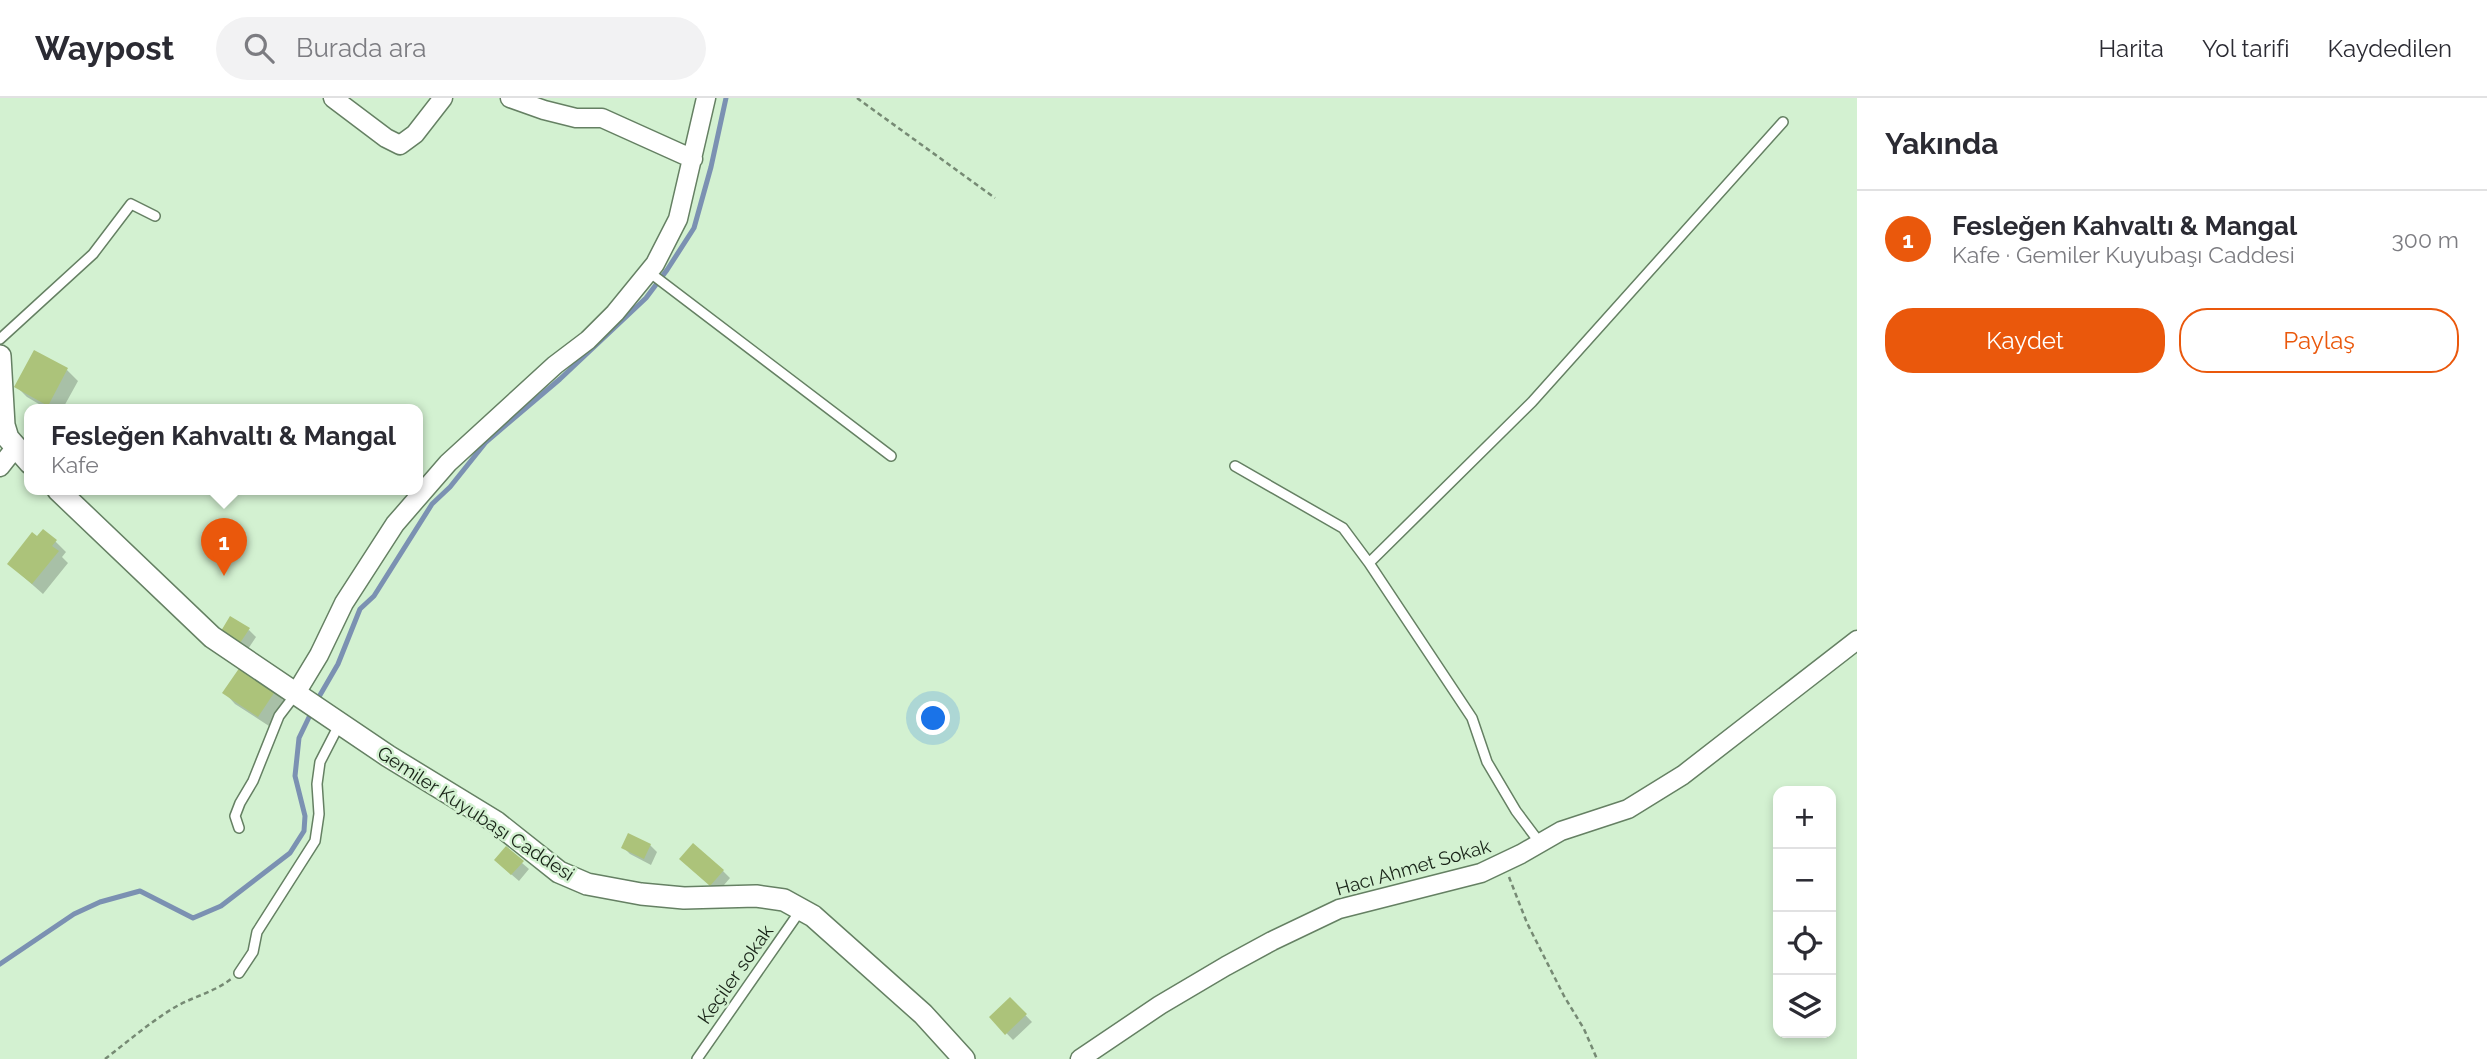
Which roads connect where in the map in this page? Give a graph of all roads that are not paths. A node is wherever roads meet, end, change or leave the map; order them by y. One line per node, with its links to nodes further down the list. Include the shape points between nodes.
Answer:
1 (333, 98): 2 (street, via 400,145 415,134)
2 (443, 98)
3 (510, 98): 6 (street, via 576,118 602,118)
4 (706, 98): 6 (street)
5 (1783, 122): 18 (lane, via 1532,402)
6 (693, 159): 8 (street, via 678,219)
7 (155, 216): 9 (lane, via 131,204 93,254)
8 (650, 273): 12 (lane); 15 (street, via 588,340 448,463)
9 (0, 340)
10 (0, 356): 11 (street, via 1,411 8,438)
11 (22, 456): 14 (street)
12 (891, 456)
13 (1235, 466): 18 (lane, via 1343,528)
14 (0, 467)
15 (423, 492)
16 (63, 495): 20 (street, Gemiler Kuyubaşı Caddesi, via 212,636)
17 (420, 495): 20 (street, via 395,524 344,603)
18 (1369, 563): 23 (lane, via 1472,719 1487,762)
19 (1857, 640): 23 (street, Hacı Ahmet Sokak, via 1684,775 1628,808)
20 (298, 695): 21 (street, Gemiler Kuyubaşı Caddesi); 22 (lane, via 279,716 240,803 235,816)
21 (332, 718): 24 (street, Gemiler Kuyubaşı Caddesi, via 496,822 573,879 598,887 684,898 756,896 784,900); 25 (lane, via 320,762 315,841 257,932 253,952)
22 (239, 828)
23 (1540, 843): 28 (street, Hacı Ahmet Sokak, via 1481,873 1339,909 1215,973)
24 (802, 909): 26 (lane, Keçiler sokak); 27 (street, Gemiler Kuyubaşı Caddesi, via 923,1014)
25 (239, 973)
26 (698, 1059)
27 (964, 1059)
28 (1080, 1059)

